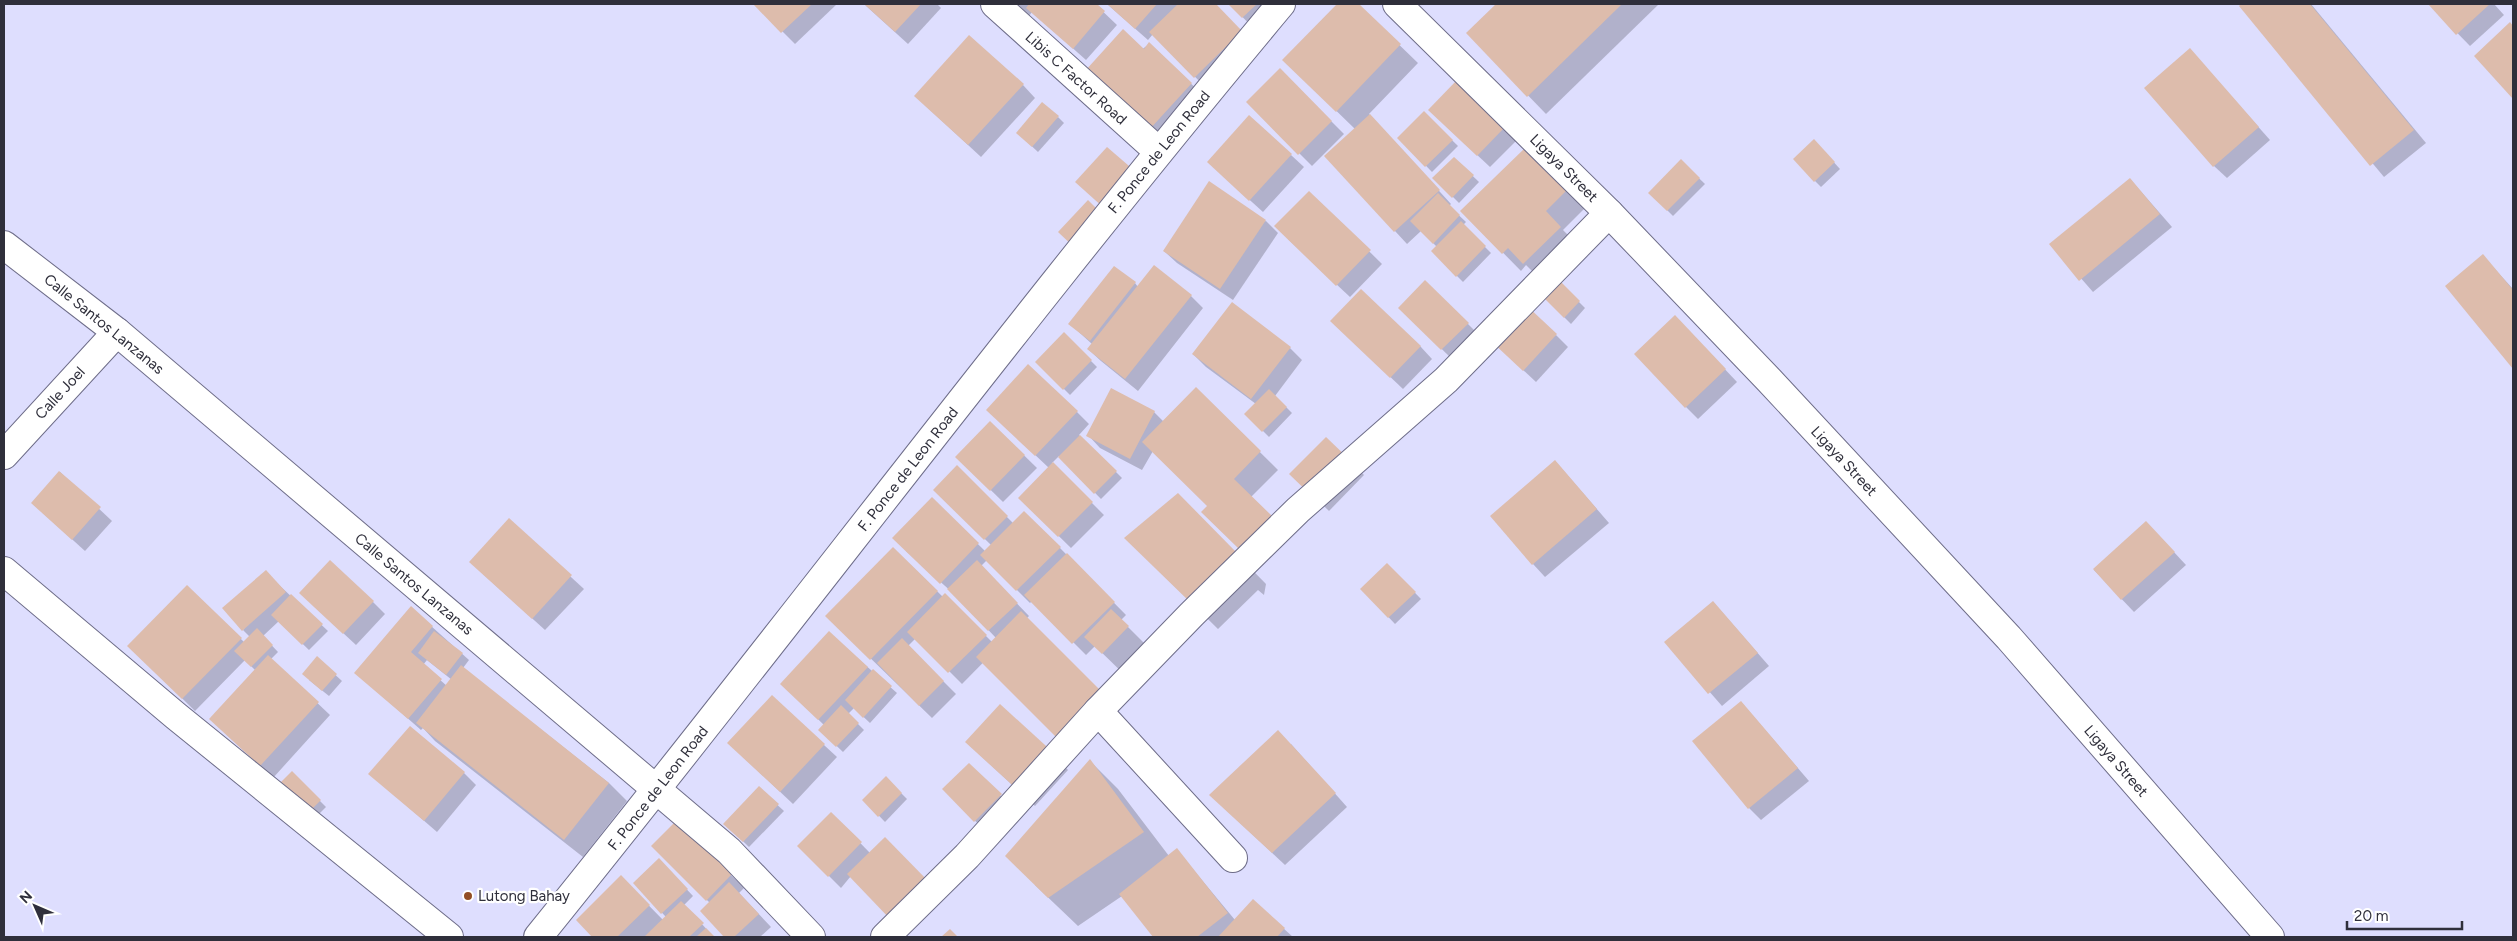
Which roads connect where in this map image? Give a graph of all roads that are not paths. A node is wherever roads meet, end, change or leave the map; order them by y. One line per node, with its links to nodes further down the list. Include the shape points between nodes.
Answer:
1 (995, 4): 4 (street, Libis C Factor Road)
2 (1281, 4): 4 (street, F. Ponce de Leon Road)
3 (1397, 4): 5 (street, Ligaya Street)
4 (1158, 151): 11 (street, F. Ponce de Leon Road)
5 (1609, 213): 10 (street, via 1446,380 1298,510); 17 (street, Ligaya Street, via 2009,638)
6 (4, 245): 7 (street, Calle Santos Lanzanas)
7 (117, 332): 8 (street, Calle Joel); 11 (street, Calle Santos Lanzanas)
8 (4, 455)
9 (4, 571): 13 (street, via 176,716)
10 (1098, 711): 12 (street); 16 (street, via 966,856)
11 (656, 790): 14 (street, F. Ponce de Leon Road); 15 (street, Calle Santos Lanzanas, via 729,851)
12 (1233, 858)
13 (449, 937)
14 (538, 937)
15 (811, 937)
16 (885, 937)
17 (2270, 937)

